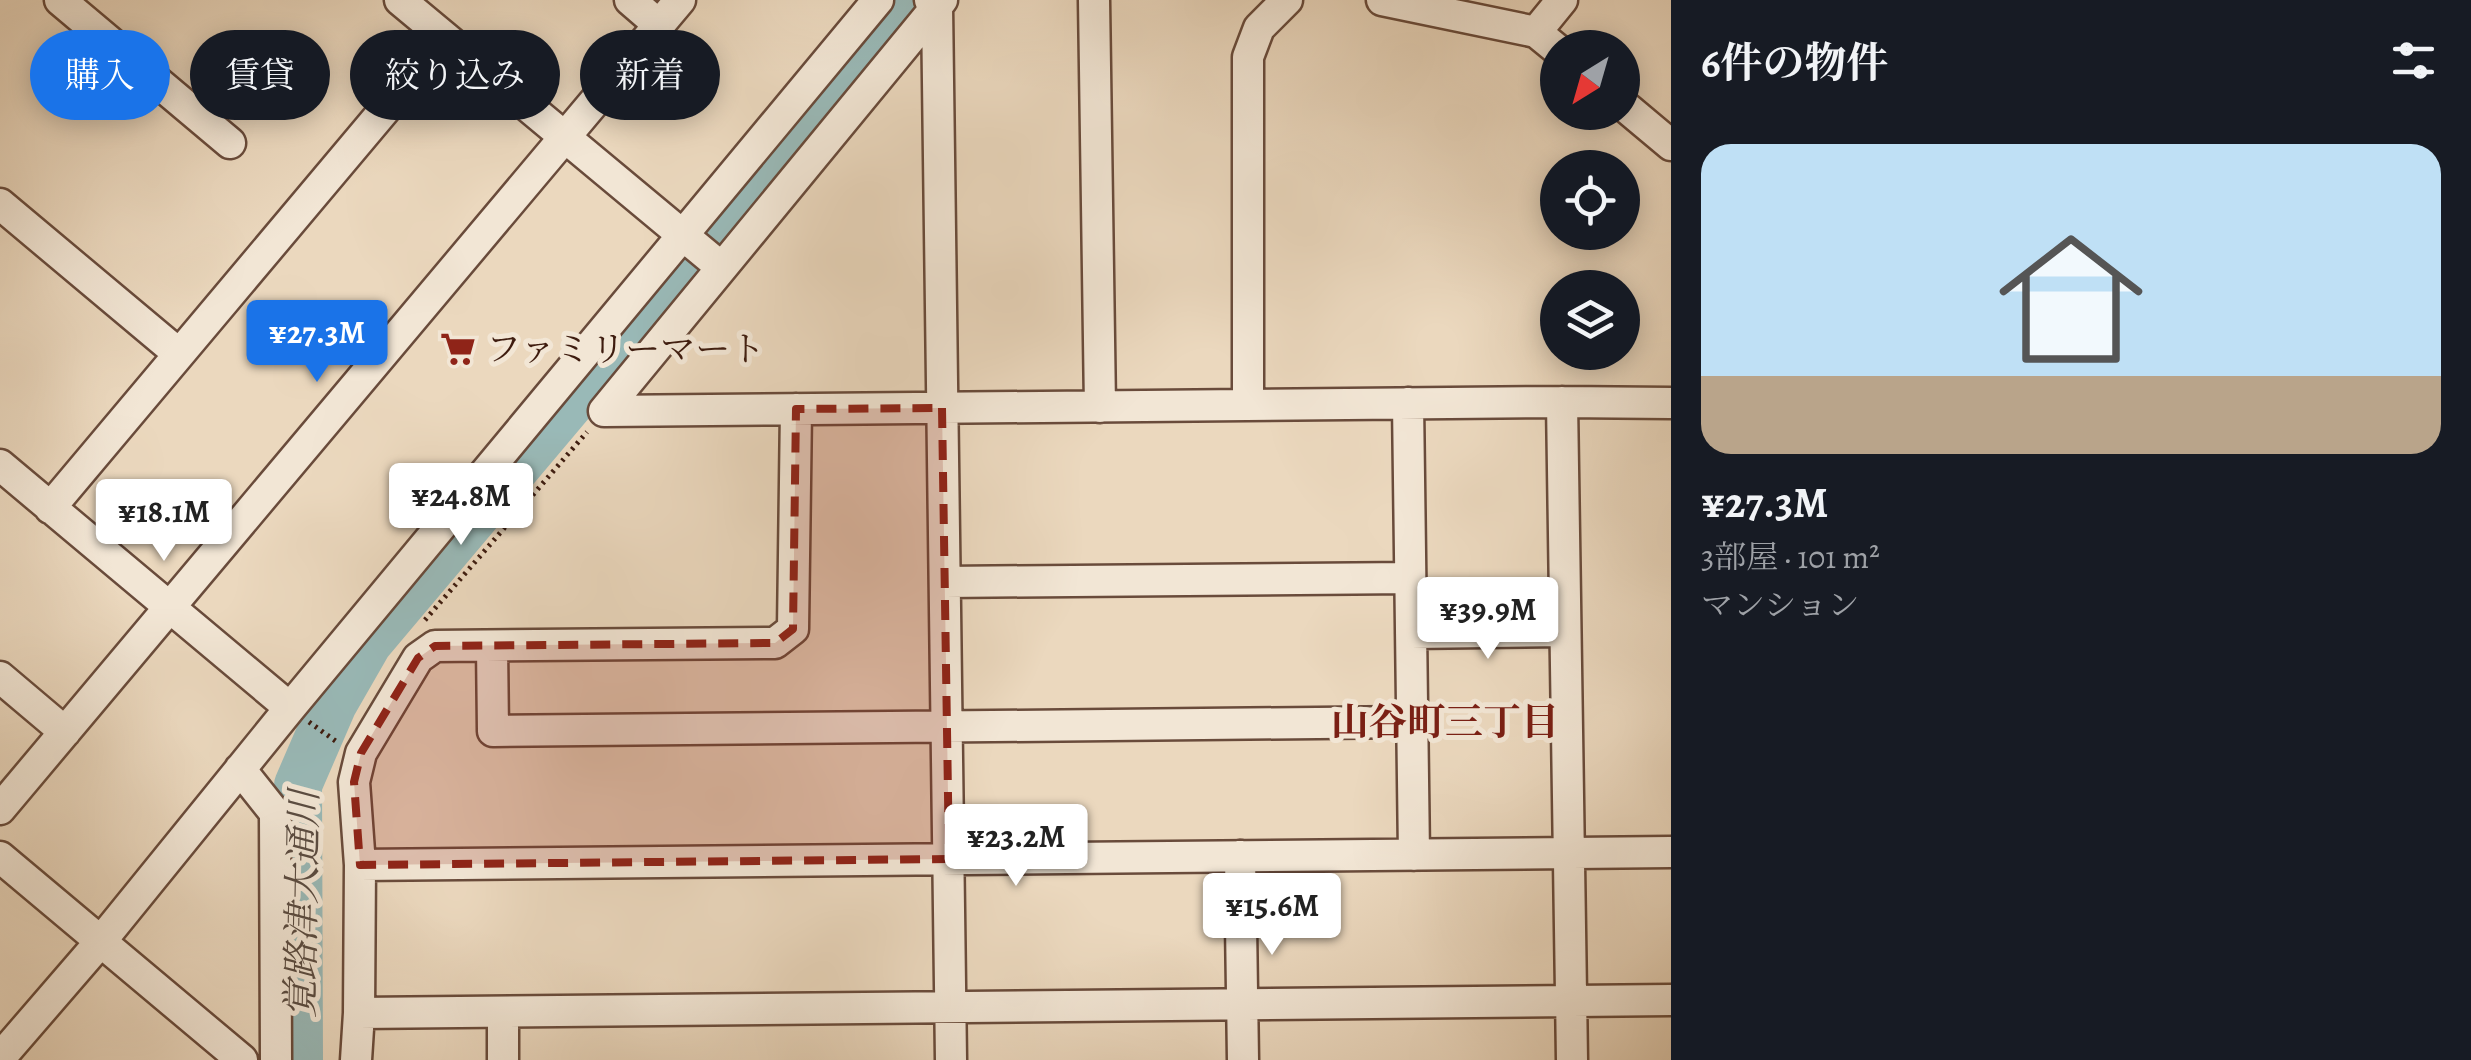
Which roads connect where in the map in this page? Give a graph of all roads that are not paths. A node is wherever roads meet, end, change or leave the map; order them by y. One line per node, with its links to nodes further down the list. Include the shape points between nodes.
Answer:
1 (60, 0): 19 (street)
2 (400, 0): 12 (street)
3 (630, 0): 11 (street)
4 (680, 0): 11 (street)
5 (878, 0): 22 (street)
6 (1094, 0): 29 (street)
7 (1287, 0): 28 (street, via 1259,28 1248,56)
8 (1382, 0): 14 (street)
9 (1562, 0): 13 (street)
10 (936, 2): 23 (street); 30 (street)
11 (659, 24): 18 (street)
12 (436, 30)
13 (1551, 30)
14 (1540, 39)
15 (1640, 119): 20 (street)
16 (376, 120): 24 (street)
17 (543, 120): 18 (street)
18 (564, 138): 22 (street); 36 (street)
19 (230, 143)
20 (1671, 145)
21 (0, 204): 24 (street)
22 (681, 236): 23 (street); 41 (street)
23 (720, 268): 31 (street, via 604,412)
24 (180, 354): 33 (street)
25 (1562, 402): 26 (street); 27 (street); 37 (street)
26 (1671, 403)
27 (1408, 404): 28 (street); 34 (street)
28 (1248, 405): 29 (street)
29 (1100, 407): 30 (street)
30 (942, 408): 31 (street); 35 (street)
31 (796, 409): 39 (street, via 793,629 775,644)
32 (0, 466): 33 (street)
33 (50, 508): 36 (street)
34 (1410, 578): 35 (street); 38 (street)
35 (945, 582): 43 (street)
36 (169, 608): 41 (street); 44 (street)
37 (1566, 631): 38 (street); 48 (street)
38 (1410, 633): 42 (street)
39 (492, 646): 43 (street, via 493,731); 53 (street, via 434,646 418,658 362,753 354,782)
40 (0, 677): 44 (street)
41 (290, 708): 45 (street)
42 (1412, 722): 43 (street); 49 (street)
43 (947, 727): 52 (street)
44 (65, 732): 46 (street)
45 (240, 769): 54 (street); 63 (street, via 276,812)
46 (0, 810)
47 (1671, 852): 48 (street)
48 (1569, 853): 49 (street); 56 (street)
49 (1414, 855): 50 (street)
50 (1240, 856): 52 (street); 57 (street)
51 (0, 857): 54 (street)
52 (949, 859): 53 (street); 58 (street)
53 (360, 865): 60 (street)
54 (100, 941): 61 (street); 62 (street)
55 (1671, 1000): 56 (street)
56 (1571, 1001): 57 (street); 68 (street)
57 (1242, 1005): 58 (street); 67 (street)
58 (950, 1008): 59 (street); 66 (street)
59 (503, 1012): 60 (street); 65 (street)
60 (359, 1013): 64 (street)
61 (10, 1055)
62 (242, 1060)
63 (276, 1060)
64 (356, 1060)
65 (504, 1060)
66 (951, 1060)
67 (1243, 1060)
68 (1572, 1060)

